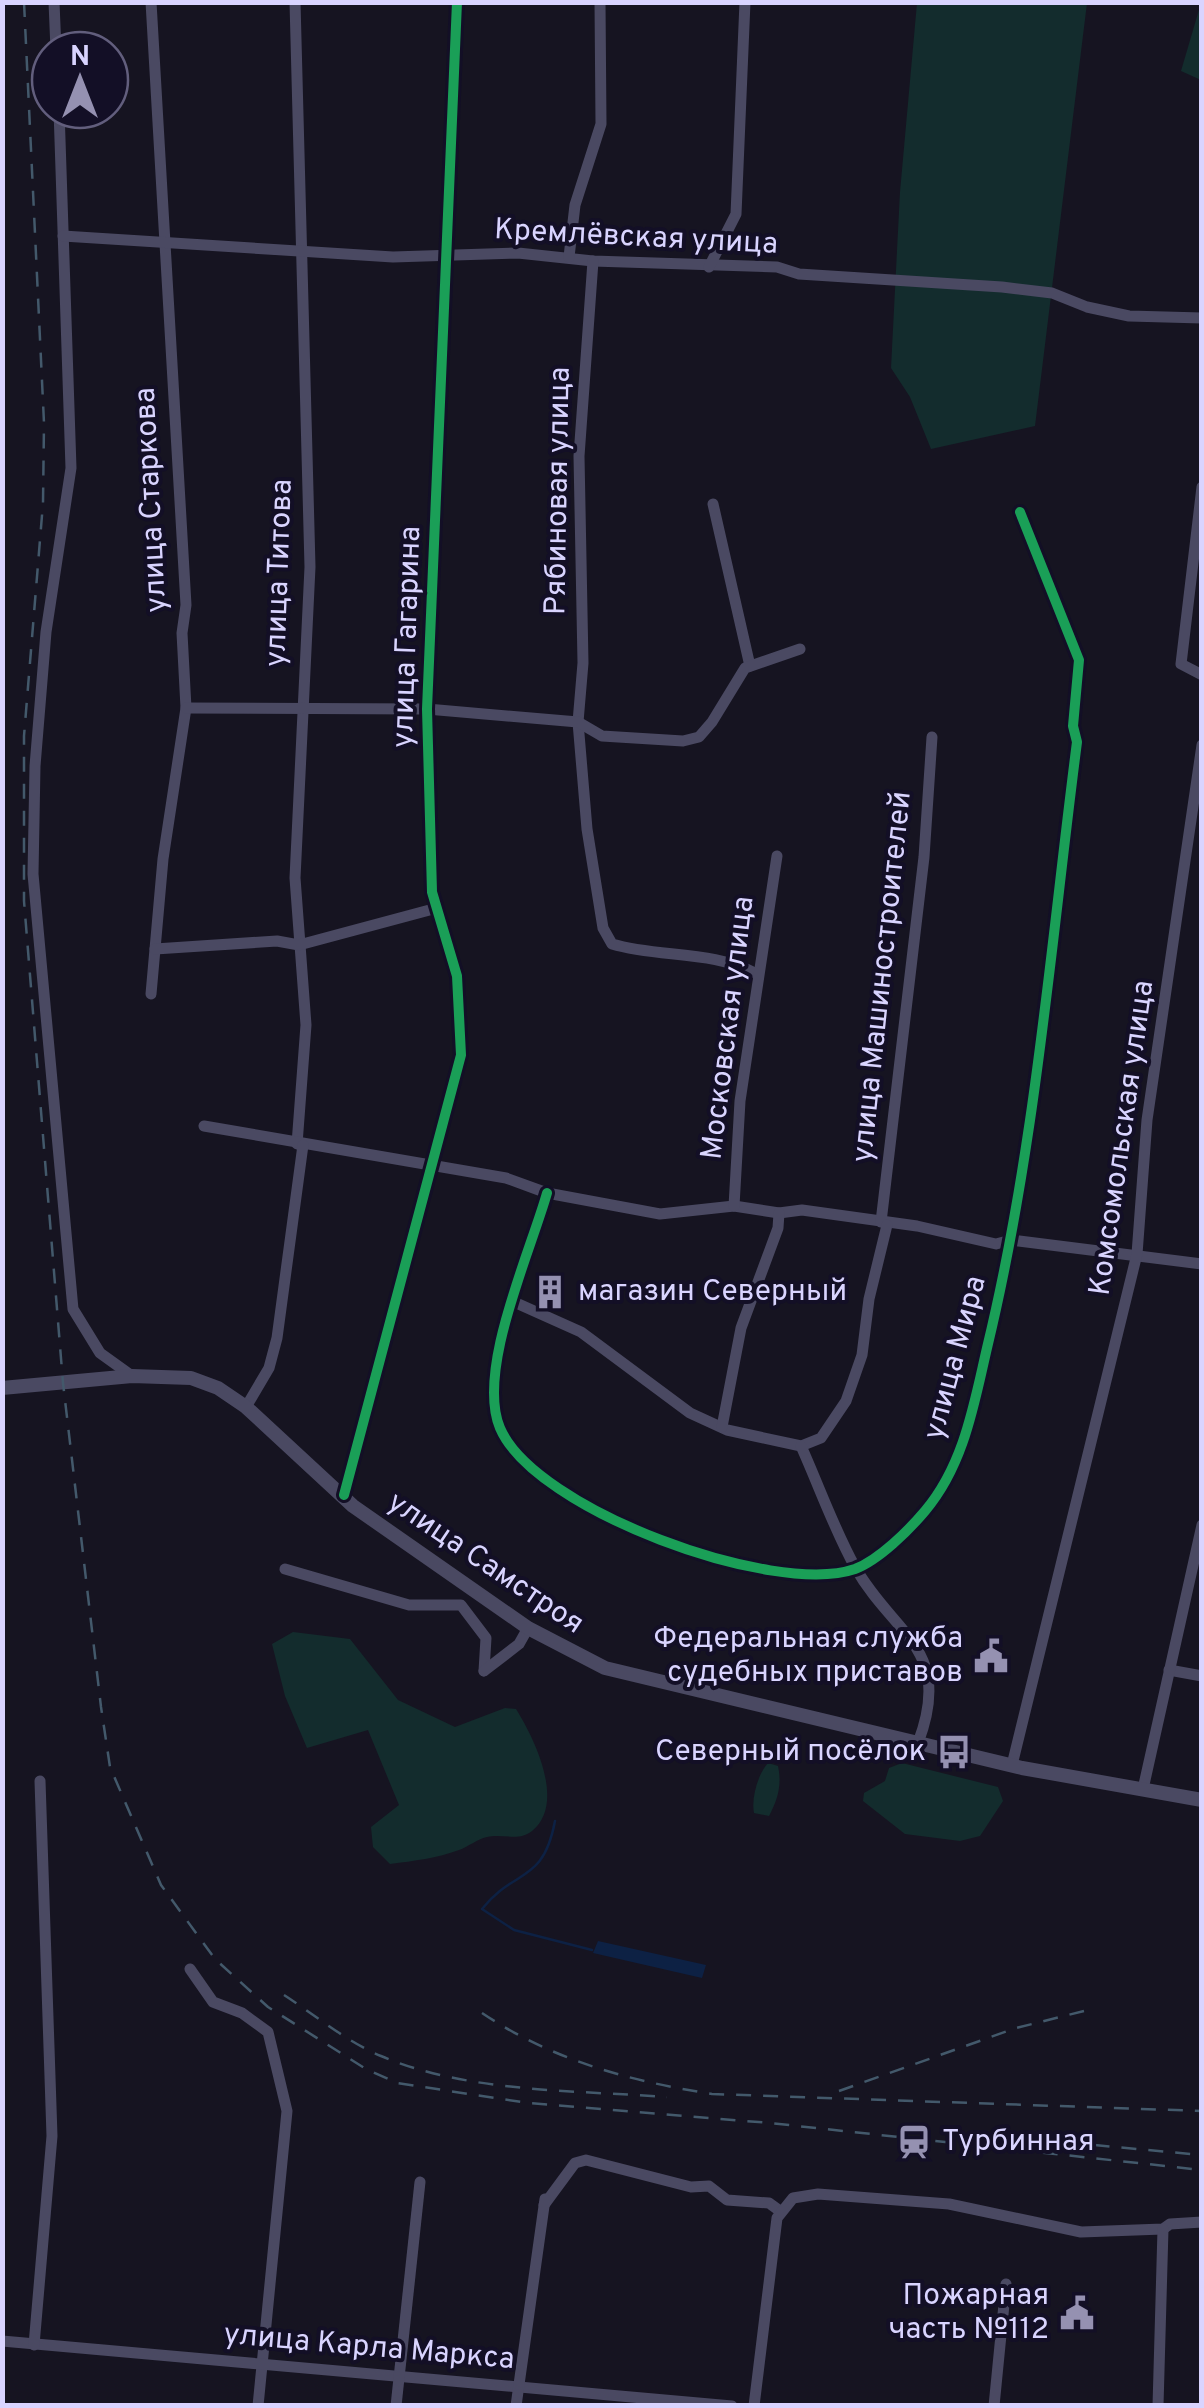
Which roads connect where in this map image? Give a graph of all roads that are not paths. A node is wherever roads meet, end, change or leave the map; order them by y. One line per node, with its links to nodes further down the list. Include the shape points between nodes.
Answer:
1 (54, 2): 7 (street)
2 (151, 2): 10 (street, улица Старкова)
3 (295, 2): 11 (street, улица Титова)
4 (456, 2): 12 (street, улица Гагарина)
5 (600, 2): 13 (street, via 601,124 575,205)
6 (745, 2): 15 (street, via 736,214)
7 (55, 30)
8 (60, 130): 9 (street)
9 (63, 236): 10 (street, Кремлёвская улица); 46 (street, via 71,468 46,632 33,874 73,1309 100,1354)
10 (162, 242): 11 (street, Кремлёвская улица); 23 (street, улица Старкова, via 186,605)
11 (303, 252): 12 (street, Кремлёвская улица); 25 (street, улица Титова, via 310,567)
12 (448, 257): 13 (street, Кремлёвская улица); 24 (street, улица Гагарина)
13 (569, 257): 14 (street, Кремлёвская улица)
14 (593, 262): 15 (street, Кремлёвская улица); 26 (street, Рябиновая улица, via 580,456)
15 (709, 268): 16 (street, Кремлёвская улица, via 1002,286 1052,292 1130,316)
16 (1202, 318)
17 (1202, 486): 22 (street, via 1182,664)
18 (713, 504): 21 (street)
19 (1020, 512): 42 (street, улица Мира, via 1079,660 1077,742)
20 (800, 648): 21 (street)
21 (750, 666): 26 (street, via 700,737 636,742 602,736)
22 (1202, 675)
23 (186, 708): 25 (street); 32 (street, улица Старкова)
24 (427, 709): 25 (street); 26 (street); 30 (street, улица Гагарина)
25 (300, 711): 31 (street, улица Титова)
26 (578, 722): 33 (street, Рябиновая улица, via 586,829 602,928 612,944 723,960)
27 (932, 737): 41 (street, улица Машиностроителей)
28 (1202, 745): 43 (street, Комсомольская улица, via 1147,1120)
29 (777, 856): 33 (street, Московская улица)
30 (437, 908): 31 (street); 37 (street, улица Гагарина, via 457,976 461,1056)
31 (300, 946): 32 (street, via 278,941); 36 (street, улица Титова, via 306,1025)
32 (155, 950): 34 (street, улица Старкова)
33 (757, 974): 39 (street, Московская улица)
34 (152, 994)
35 (204, 1126): 36 (street)
36 (300, 1144): 37 (street); 48 (street, улица Титова, via 278,1338)
37 (434, 1164): 38 (street); 51 (street, улица Гагарина)
38 (547, 1193): 39 (street, via 660,1214); 45 (street)
39 (734, 1206): 40 (street)
40 (779, 1212): 41 (street); 49 (street, via 741,1328)
41 (884, 1224): 42 (street, via 996,1244); 50 (street, улица Машиностроителей, via 862,1355 846,1401 821,1438)
42 (1011, 1240): 43 (street); 54 (street, улица Мира, via 966,1434 951,1470 927,1509)
43 (1137, 1254): 44 (street); 59 (street, Комсомольская улица)
44 (1202, 1264)
45 (514, 1302): 49 (street, via 581,1332 655,1390); 54 (street, via 496,1347 492,1380 500,1430 572,1502 696,1554 772,1569)
46 (132, 1376): 47 (street, улица Самстроя); 48 (street, улица Самстроя, via 191,1378)
47 (2, 1388)
48 (246, 1407): 51 (street, улица Самстроя)
49 (722, 1427): 50 (street)
50 (802, 1446): 54 (street)
51 (344, 1495): 55 (street, улица Самстроя)
52 (1202, 1525): 56 (street)
53 (286, 1568): 55 (street, via 409,1605 461,1605 486,1638 484,1671 519,1644)
54 (856, 1569): 58 (street, via 909,1633 932,1686)
55 (528, 1628): 58 (street, улица Самстроя, via 605,1668)
56 (1169, 1670): 57 (street); 61 (street)
57 (1202, 1676)
58 (918, 1742): 59 (street, улица Самстроя)
59 (1012, 1765): 61 (street, улица Самстроя)
60 (40, 1781): 70 (street, via 52,2136)
61 (1143, 1788): 62 (street, улица Самстроя)
62 (1202, 1800)
63 (190, 1969): 71 (street, via 213,2002 242,2012 268,2032 279,2068 288,2136)
64 (420, 2182): 72 (street)
65 (780, 2211): 67 (street, via 793,2198 818,2194 950,2204 1081,2232); 73 (street, via 769,2203 727,2200 710,2186 575,2163 544,2202); 78 (street)
66 (1202, 2222): 67 (street)
67 (1163, 2230): 80 (street)
68 (1006, 2284): 79 (street)
69 (2, 2341): 70 (street, улица Карла Маркса)
70 (34, 2345): 71 (street, улица Карла Маркса)
71 (263, 2363): 72 (street, улица Карла Маркса); 74 (street)
72 (399, 2373): 73 (street, улица Карла Маркса); 75 (street)
73 (518, 2386): 76 (street); 77 (street, улица Карла Маркса)
74 (258, 2406)
75 (396, 2406)
76 (516, 2406)
77 (732, 2406)
78 (754, 2406)
79 (994, 2406)
80 (1158, 2406)

